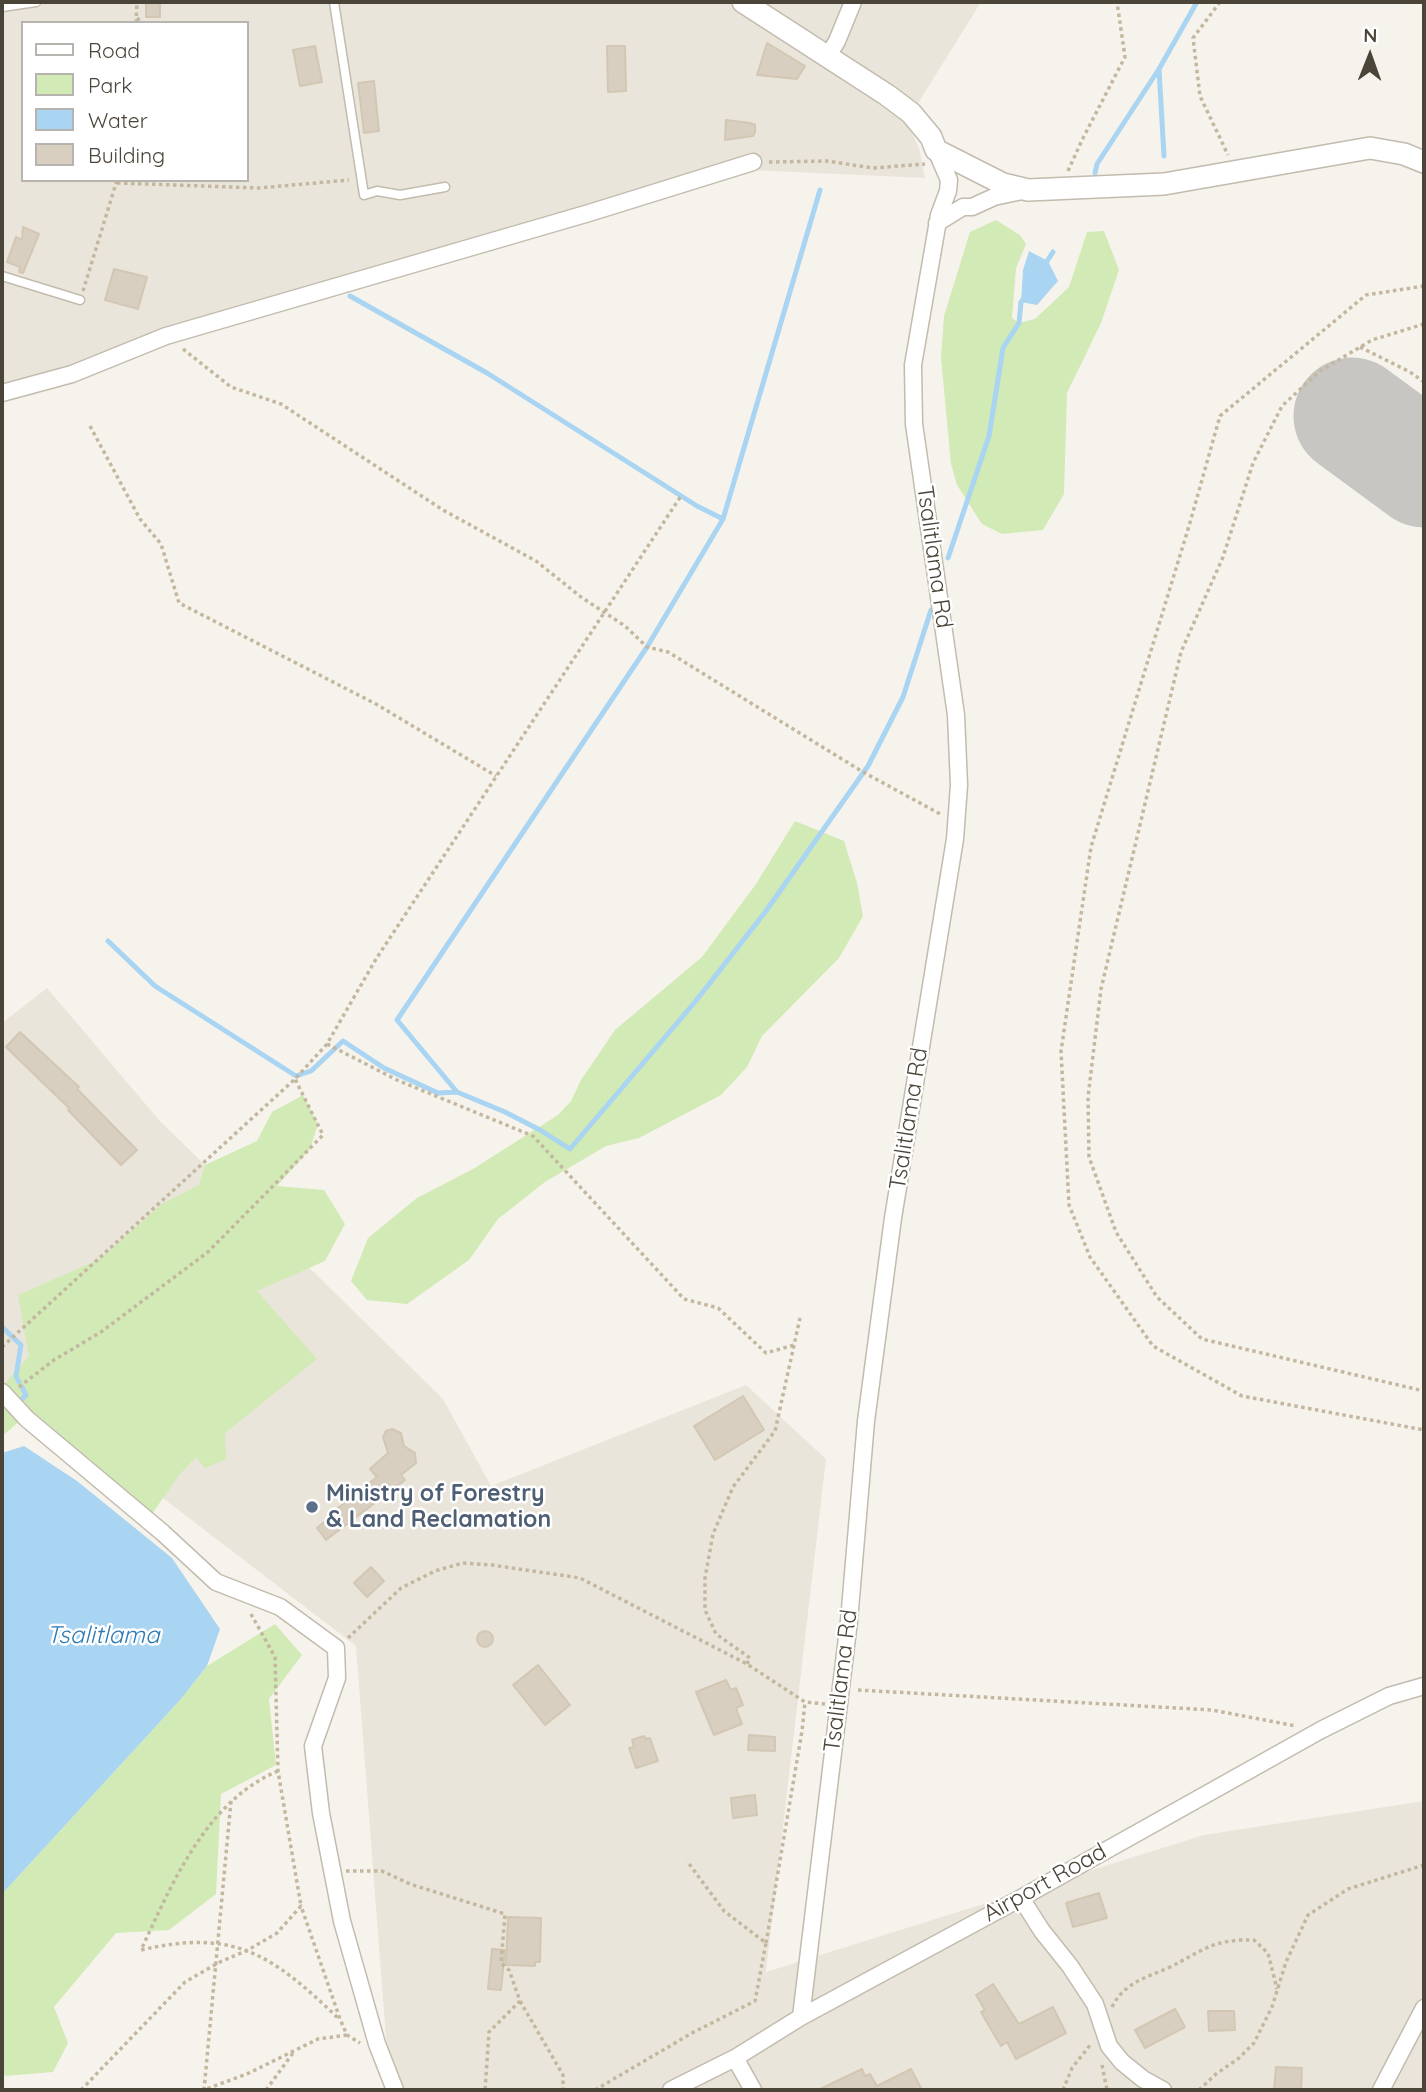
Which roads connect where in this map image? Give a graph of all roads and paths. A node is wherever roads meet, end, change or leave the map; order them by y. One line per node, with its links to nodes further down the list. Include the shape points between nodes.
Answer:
1 (36, 2): 8 (lane)
2 (137, 2): 9 (path)
3 (334, 2): 16 (lane)
4 (743, 2): 10 (street)
5 (853, 2): 10 (street)
6 (1117, 2): 23 (path, via 1125,57)
7 (1220, 2): 15 (path, via 1193,38 1200,96)
8 (2, 7)
9 (136, 20)
10 (828, 56): 11 (street, via 911,113 931,137)
11 (938, 156): 12 (path, via 873,168 827,161); 14 (street); 21 (street)
12 (753, 162): 32 (street)
13 (1424, 162): 15 (street, via 1370,149)
14 (976, 172): 21 (street, via 956,171); 24 (street); 25 (street, via 988,186)
15 (1237, 173): 23 (street, via 1164,184)
16 (362, 179): 20 (path, via 259,188); 22 (lane, via 364,195 377,191 400,195)
17 (117, 182): 30 (path)
18 (136, 182): 20 (path)
19 (214, 182): 20 (path)
20 (214, 186)
21 (948, 186): 26 (street, via 953,201); 27 (street, Tsalitlama Rd)
22 (445, 187)
23 (1062, 188): 24 (street)
24 (1028, 190): 25 (street)
25 (980, 203): 26 (street)
26 (963, 207): 27 (street)
27 (937, 223): 40 (street, Tsalitlama Rd, via 913,365 914,424 956,715)
28 (2, 276): 30 (lane)
29 (1424, 286): 48 (path, via 1366,295 1220,416 1091,847 1060,1051 1069,1205 1090,1257 1153,1346 1242,1396)
30 (80, 300)
31 (1424, 324): 33 (path)
32 (166, 336): 35 (street, via 72,373); 38 (path, via 231,387 281,404 443,510 536,561)
33 (1360, 347): 34 (path); 46 (path, via 1320,371 1282,406 1253,463 1223,557 1181,652 1101,989 1088,1097 1089,1157 1116,1232 1157,1297 1202,1339)
34 (1424, 382)
35 (2, 393)
36 (90, 426): 39 (path, via 140,519 161,544 179,603 376,704)
37 (681, 496): 38 (path)
38 (604, 613): 39 (path); 40 (path, via 647,647 668,652 863,772)
39 (496, 777): 41 (path, via 376,959)
40 (956, 823): 53 (street, Tsalitlama Rd, via 867,1408)
41 (327, 1044): 42 (path); 44 (path, via 397,1080 533,1136 684,1299 718,1308 766,1353)
42 (295, 1079): 45 (path); 47 (path, via 323,1135 208,1252 101,1332)
43 (800, 1318): 44 (path)
44 (794, 1345): 51 (path, via 775,1431 733,1487 713,1534 705,1578 705,1611 716,1634 750,1658)
45 (2, 1347)
46 (1424, 1391)
47 (4, 1394): 50 (street, via 216,1582 280,1606)
48 (1424, 1430)
49 (245, 1609): 57 (path, via 255,1618 275,1657)
50 (336, 1648): 51 (path, via 401,1588 463,1563 580,1578); 61 (street, via 337,1678 313,1746)
51 (747, 1664): 54 (path)
52 (1424, 1686): 56 (street, Airport Road, via 1389,1696)
53 (842, 1690): 55 (street, Tsalitlama Rd); 56 (path, via 1212,1710)
54 (805, 1702): 55 (path); 65 (path)
55 (839, 1706): 71 (street, Tsalitlama Rd)
56 (1321, 1730): 62 (street, Airport Road)
57 (278, 1771): 58 (path); 63 (path)
58 (231, 1799): 64 (path); 64 (path, via 173,1881 141,1950 174,1942)
59 (687, 1861): 65 (path, via 724,1911)
60 (1424, 1865): 68 (path, via 1348,1889 1308,1916)
61 (332, 1871): 69 (path, via 382,1871 505,1914 501,1963 509,1970); 75 (street)
62 (1021, 1898): 71 (street, Airport Road); 73 (street, via 1095,2004)
63 (301, 1906): 66 (path, via 277,1933); 72 (path)
64 (218, 1943): 66 (path); 67 (path)
65 (766, 1943): 84 (path, via 755,2001)
66 (248, 1950): 67 (path); 72 (path, via 276,1965)
67 (216, 1964): 78 (path, via 185,1982); 79 (path)
68 (1277, 1991): 73 (path, via 1268,1954 1254,1940 1230,1939 1130,1983); 89 (path, via 1254,2043)
69 (520, 2001): 82 (path, via 489,2032); 83 (path, via 563,2075)
70 (1424, 2008): 90 (street)
71 (801, 2017): 77 (street, Airport Road)
72 (340, 2019): 74 (path)
73 (1102, 2028): 87 (path, via 1072,2068); 88 (street, via 1122,2062)
74 (347, 2035): 75 (path, via 362,2044); 76 (path, via 318,2039)
75 (377, 2044): 81 (street)
76 (294, 2051): 79 (path); 80 (path)
77 (736, 2057): 85 (street, Airport Road); 86 (street)
78 (81, 2090)
79 (204, 2090)
80 (266, 2090)
81 (395, 2090)
82 (485, 2090)
83 (563, 2090)
84 (594, 2090)
85 (671, 2090)
86 (753, 2090)
87 (1063, 2090)
88 (1163, 2090)
89 (1199, 2090)
90 (1381, 2090)

